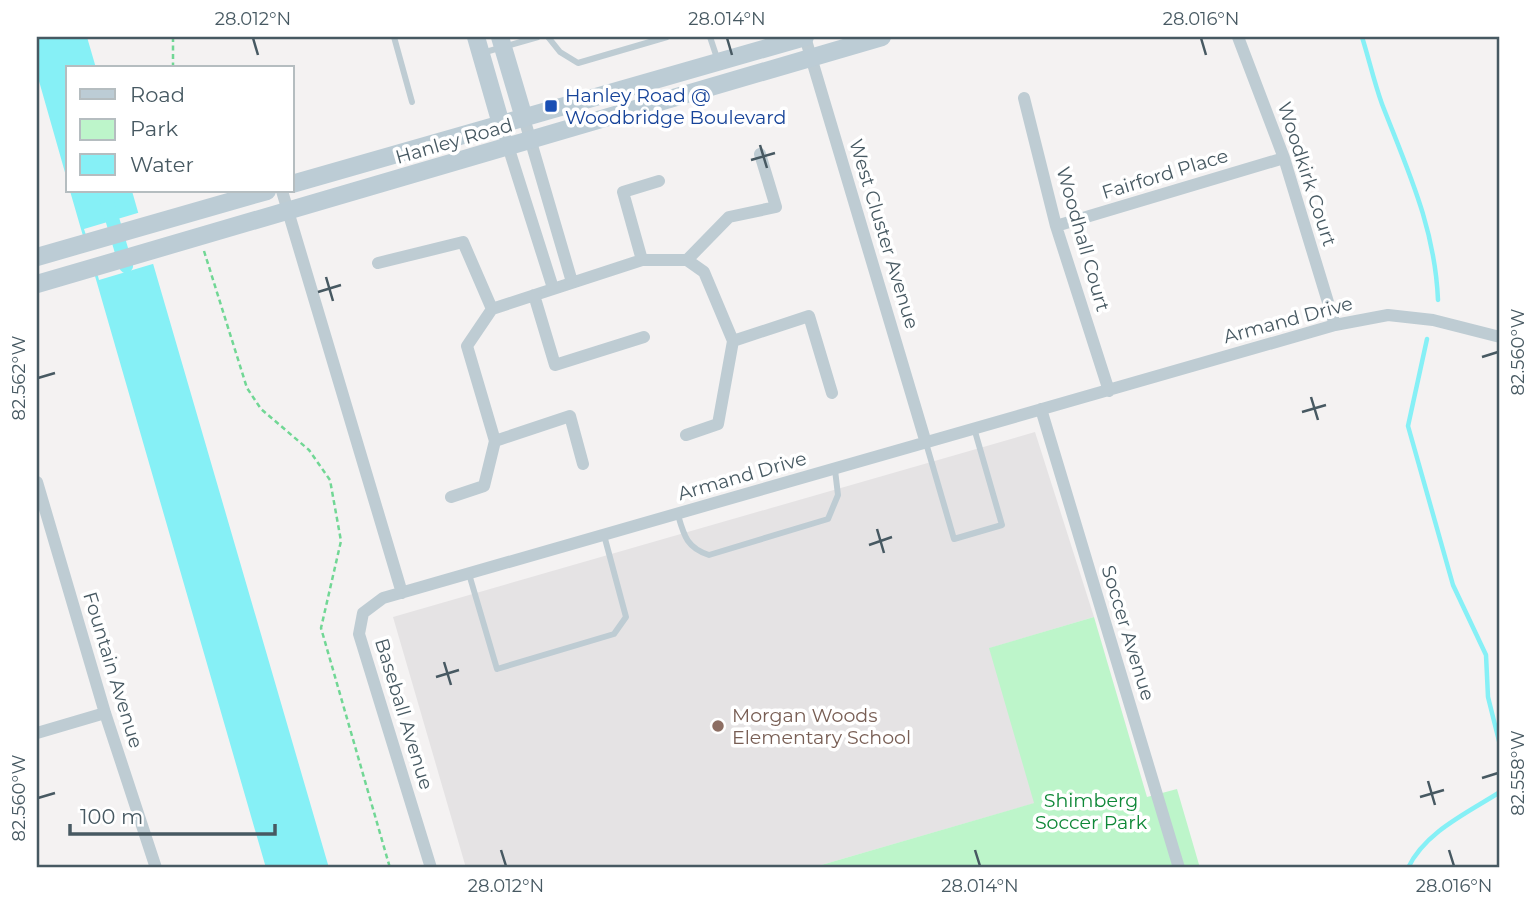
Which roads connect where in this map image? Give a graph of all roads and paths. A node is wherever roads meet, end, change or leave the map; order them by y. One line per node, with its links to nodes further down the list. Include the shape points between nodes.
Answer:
1 (173, 37): 15 (path)
2 (394, 37): 17 (lane)
3 (538, 37): 11 (lane)
4 (548, 37): 5 (lane, via 578,63)
5 (667, 37)
6 (710, 37): 14 (lane)
7 (805, 37): 10 (main road, Hanley Road); 13 (street, West Cluster Avenue)
8 (882, 37): 13 (main road, Hanley Road)
9 (1238, 37): 23 (street, Woodkirk Court)
10 (786, 39): 14 (main road, Hanley Road)
11 (502, 42): 12 (lane); 18 (main road)
12 (478, 45): 19 (main road)
13 (811, 58): 20 (main road, Hanley Road); 50 (street, West Cluster Avenue)
14 (718, 61): 18 (main road, Hanley Road)
15 (173, 66)
16 (1024, 98): 29 (street, Woodhall Court)
17 (412, 102)
18 (524, 118): 19 (main road, Hanley Road); 20 (street)
19 (501, 124): 21 (street); 25 (main road, Hanley Road)
20 (531, 140): 21 (main road, Hanley Road); 35 (street)
21 (509, 147): 28 (main road, Hanley Road); 37 (street)
22 (760, 153): 33 (street, via 776,207 729,217)
23 (1284, 158): 29 (street, Fairford Place); 40 (street, Woodkirk Court)
24 (659, 181): 32 (street, via 623,192)
25 (294, 183)
26 (263, 192): 31 (main road)
27 (282, 192): 28 (street)
28 (289, 212): 30 (main road, Hanley Road); 58 (street)
29 (1056, 226): 44 (street, Woodhall Court)
30 (200, 237): 36 (main road, Hanley Road); 62 (path, via 247,388 261,409 309,450 330,480 341,541 321,628)
31 (37, 257)
32 (642, 260): 33 (street); 35 (street)
33 (687, 260): 43 (street, via 704,272)
34 (377, 263): 39 (street, via 463,242)
35 (572, 282): 37 (street)
36 (37, 284)
37 (551, 289): 38 (street)
38 (534, 295): 39 (street); 41 (street, via 555,365)
39 (492, 309): 49 (street, via 467,346)
40 (1335, 325): 42 (street, Armand Drive, via 1388,315 1433,320); 44 (street, Armand Drive)
41 (644, 337)
42 (1500, 337)
43 (733, 341): 45 (street, via 809,316); 48 (street, via 719,424)
44 (1109, 391): 46 (street, Armand Drive)
45 (832, 393)
46 (1041, 409): 47 (street, Armand Drive); 64 (street, Soccer Avenue)
47 (974, 428): 50 (street, Armand Drive); 50 (lane, via 1002,525 954,539)
48 (685, 435)
49 (495, 441): 51 (street, via 570,416); 54 (street, via 484,486)
50 (926, 443): 52 (street, Armand Drive)
51 (583, 464)
52 (835, 470): 55 (street, Armand Drive); 55 (lane, via 838,495 828,519 800,529 709,555 685,541)
53 (37, 482): 59 (street, Fountain Avenue)
54 (451, 497)
55 (678, 515): 56 (street, Armand Drive)
56 (604, 535): 57 (street, Armand Drive); 57 (lane, via 626,617 614,634 497,669)
57 (469, 574): 58 (street, Armand Drive)
58 (402, 593): 63 (street, Baseball Avenue, via 383,598 363,613 359,634)
59 (105, 713): 60 (street); 61 (street, Fountain Avenue)
60 (37, 733)
61 (156, 868)
62 (390, 868)
63 (430, 868)
64 (1179, 868)

